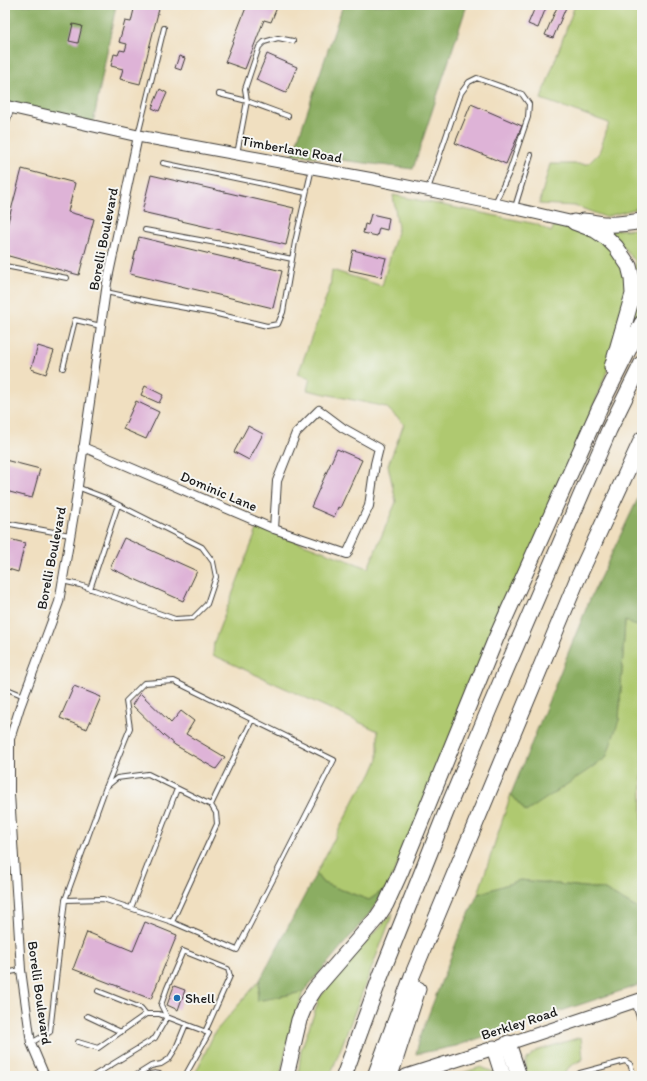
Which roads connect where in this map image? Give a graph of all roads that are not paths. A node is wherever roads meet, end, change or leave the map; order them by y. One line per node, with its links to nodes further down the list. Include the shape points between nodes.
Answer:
1 (164, 28): 8 (lane)
2 (293, 41): 4 (lane, via 278,38 264,42 259,48 245,89)
3 (219, 94): 4 (lane)
4 (248, 101): 6 (lane); 9 (lane)
5 (8, 107): 7 (lane); 8 (street, Timberlane Road)
6 (288, 116)
7 (5, 127)
8 (138, 136): 9 (street, Timberlane Road); 23 (street, Borelli Boulevard)
9 (237, 154): 12 (street, Timberlane Road)
10 (531, 155): 16 (lane)
11 (163, 163): 14 (lane)
12 (312, 168): 13 (street, Timberlane Road); 14 (lane)
13 (428, 190): 15 (street, Timberlane Road); 15 (lane, via 461,93 469,82 477,78 522,94 529,104 528,117 509,173)
14 (306, 193): 20 (lane)
15 (495, 204): 16 (street, Timberlane Road)
16 (515, 208): 18 (street, Timberlane Road)
17 (642, 221): 18 (highway, via 606,224)
18 (574, 222): 28 (highway, via 607,238 629,266 632,278 633,294)
19 (146, 230): 20 (lane)
20 (292, 259): 23 (lane, via 283,312 278,324 266,326)
21 (5, 266): 22 (lane)
22 (67, 278)
23 (106, 292): 25 (street, Borelli Boulevard)
24 (642, 323): 28 (highway)
25 (101, 326): 27 (lane, via 75,320); 30 (street, Borelli Boulevard)
26 (642, 363): 71 (highway, via 609,430 490,707 381,975)
27 (63, 368)
28 (600, 408): 70 (highway, via 496,638 386,904 376,920 325,977 306,1003 299,1020)
29 (642, 439): 36 (highway)
30 (83, 447): 31 (street, Borelli Boulevard); 34 (street, Dominic Lane)
31 (77, 487): 32 (lane); 35 (street, Borelli Boulevard)
32 (118, 505): 38 (lane); 38 (lane, via 202,547 213,562 216,577 207,604 193,618 175,619)
33 (5, 523): 35 (lane)
34 (274, 529): 34 (street, Dominic Lane, via 277,481 296,433 319,410 343,428 379,448 370,506 347,554)
35 (70, 535): 37 (street, Borelli Boulevard)
36 (577, 580): 72 (highway, via 412,976); 73 (highway, via 577,604 436,941 416,993)
37 (62, 581): 38 (lane); 40 (street, Borelli Boulevard, via 59,602)
38 (90, 589)
39 (5, 688): 40 (lane)
40 (24, 696): 45 (street, Borelli Boulevard, via 10,739)
41 (252, 720): 42 (lane, via 174,681 144,683 126,700 130,728); 44 (lane); 48 (lane, via 334,760 237,950)
42 (106, 787): 43 (lane, via 117,778 148,774); 46 (lane)
43 (177, 788): 44 (lane); 47 (lane)
44 (211, 805): 48 (lane, via 216,814 216,824)
45 (8, 835): 49 (street, Borelli Boulevard)
46 (65, 900): 47 (lane, via 103,899); 61 (lane, via 50,1032)
47 (131, 908): 48 (lane)
48 (172, 922)
49 (21, 970): 50 (lane); 61 (street, Borelli Boulevard)
50 (5, 973)
51 (98, 991): 53 (lane, via 141,1008)
52 (639, 1000): 56 (street); 62 (main road, Berkley Road)
53 (146, 1014): 55 (lane); 58 (lane)
54 (86, 1016): 58 (lane)
55 (167, 1017): 57 (lane); 59 (lane, via 161,1006 183,951 228,970 230,976); 65 (lane, via 155,1038)
56 (642, 1020)
57 (186, 1024): 59 (lane); 66 (lane, via 169,1059)
58 (121, 1032): 60 (lane, via 98,1048)
59 (207, 1032): 69 (lane)
60 (78, 1042)
61 (31, 1043): 64 (street, Borelli Boulevard)
62 (508, 1043): 63 (main road, Berkley Road); 76 (highway)
63 (494, 1048): 74 (main road, Berkley Road); 75 (highway)
64 (45, 1076)
65 (93, 1076)
66 (135, 1076)
67 (146, 1076): 68 (lane, via 159,1073)
68 (164, 1076)
69 (185, 1076)
70 (286, 1076)
71 (344, 1076)
72 (375, 1076)
73 (390, 1076)
74 (406, 1076)
75 (502, 1076)
76 (519, 1076)
77 (576, 1076): 78 (lane, via 625,1061 630,1064)
78 (634, 1076)

